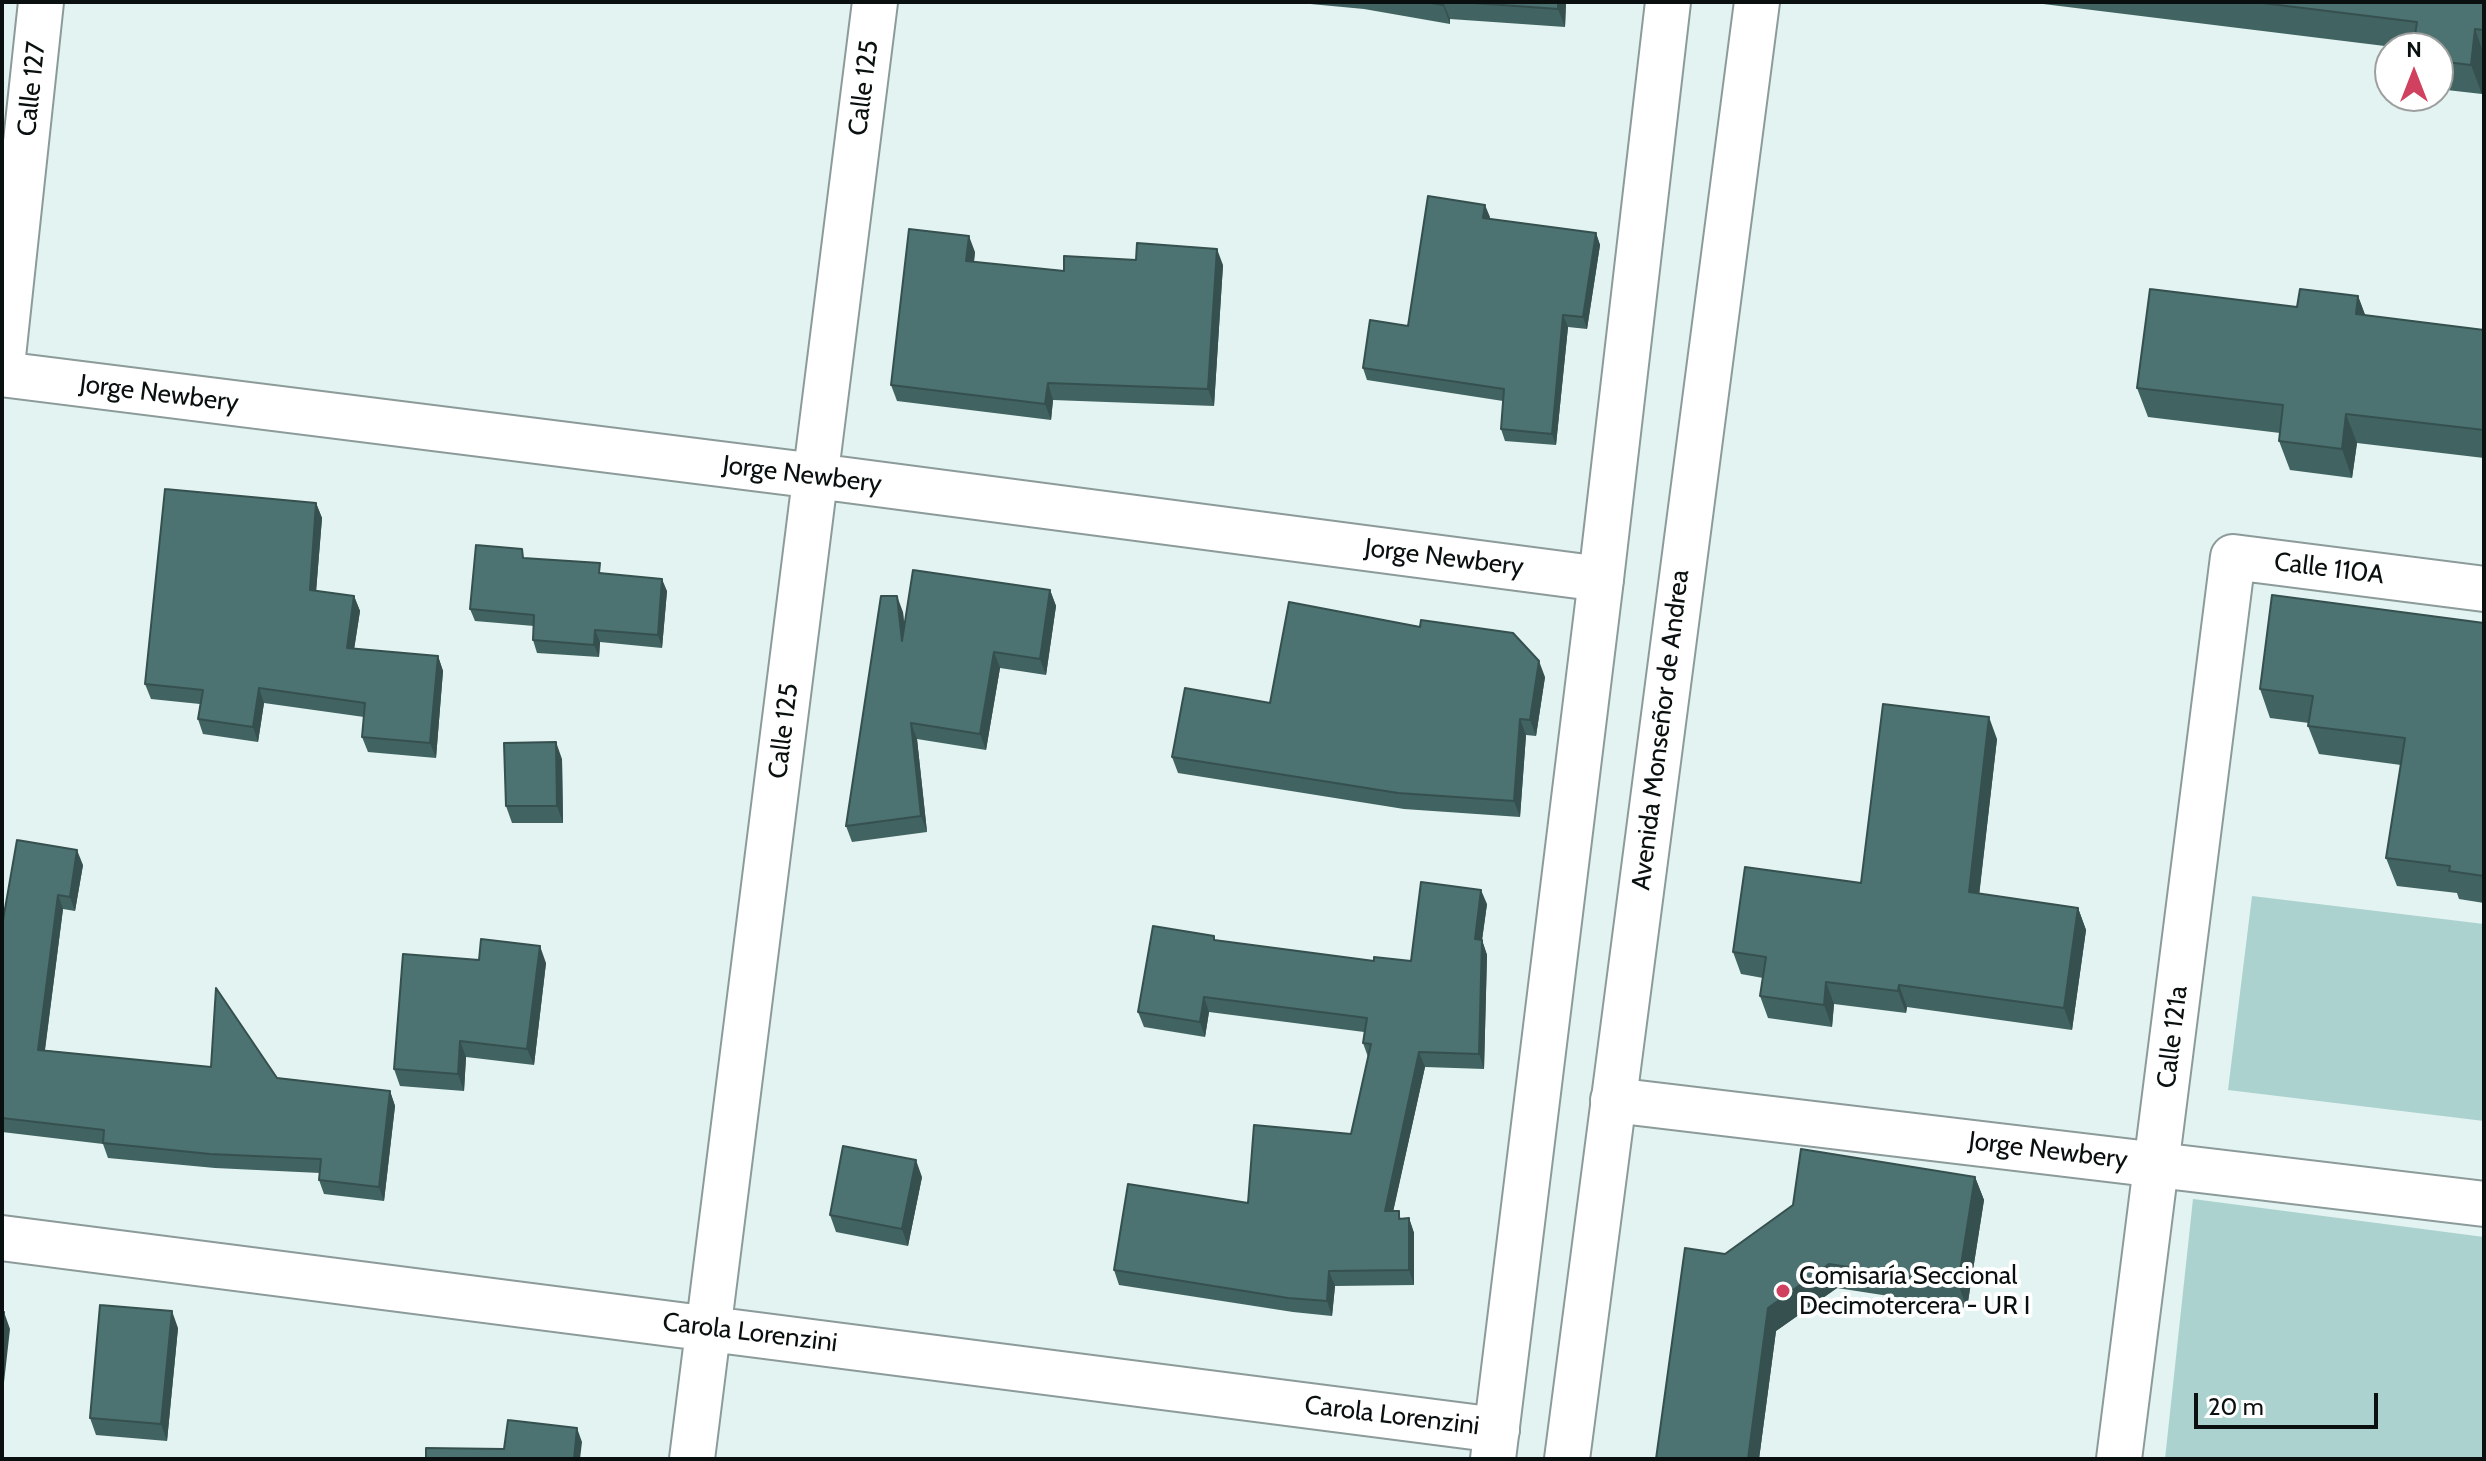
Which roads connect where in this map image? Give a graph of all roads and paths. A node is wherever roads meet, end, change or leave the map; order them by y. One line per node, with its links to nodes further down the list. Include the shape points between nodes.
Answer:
1 (41, 2): 5 (street, Calle 127)
2 (875, 2): 7 (street, Calle 125)
3 (1668, 2): 8 (street)
4 (1757, 2): 11 (street, Avenida Monseñor de Andrea)
5 (2, 366)
6 (2, 374): 7 (street, Jorge Newbery)
7 (816, 476): 8 (street, Jorge Newbery); 15 (street, Calle 125)
8 (1601, 579): 16 (street)
9 (2484, 589): 10 (street, Calle 110A, via 2233,557)
10 (2226, 615): 12 (street, Calle 121a)
11 (1613, 1100): 12 (street, Jorge Newbery); 18 (street, Avenida Monseñor de Andrea)
12 (2157, 1164): 13 (street, Jorge Newbery); 19 (street, Calle 121a)
13 (2484, 1204)
14 (2, 1238): 15 (street, Carola Lorenzini)
15 (708, 1327): 16 (street, Carola Lorenzini); 17 (street, Calle 125)
16 (1495, 1444)
17 (692, 1459)
18 (1567, 1459)
19 (2119, 1459)

